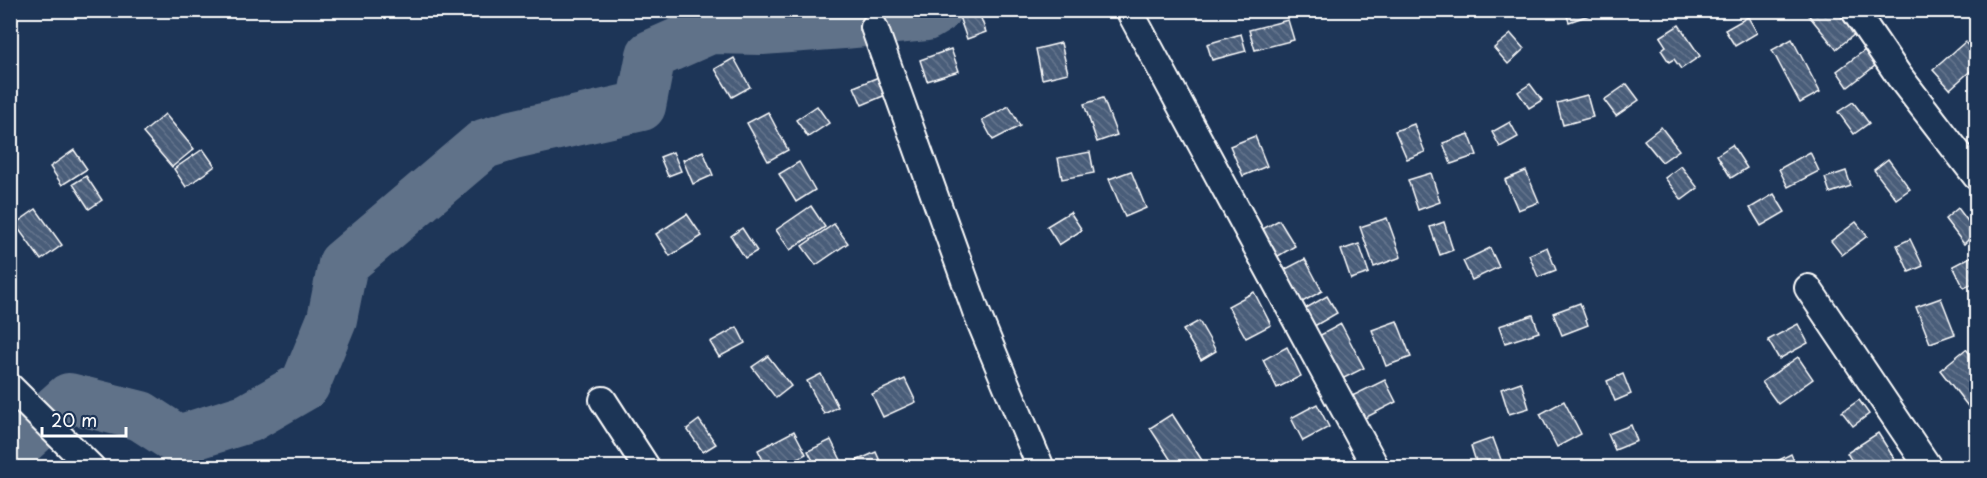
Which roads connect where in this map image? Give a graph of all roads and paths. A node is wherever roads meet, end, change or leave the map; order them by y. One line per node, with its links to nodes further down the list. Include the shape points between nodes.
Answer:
1 (1129, 10): 11 (street)
2 (1854, 10): 4 (street)
3 (874, 27): 10 (street, via 977,314)
4 (1977, 177)
5 (1808, 288): 12 (street)
6 (10, 387): 8 (street)
7 (603, 400): 9 (street)
8 (92, 468)
9 (647, 468)
10 (1041, 468)
11 (1376, 468)
12 (1929, 468)

